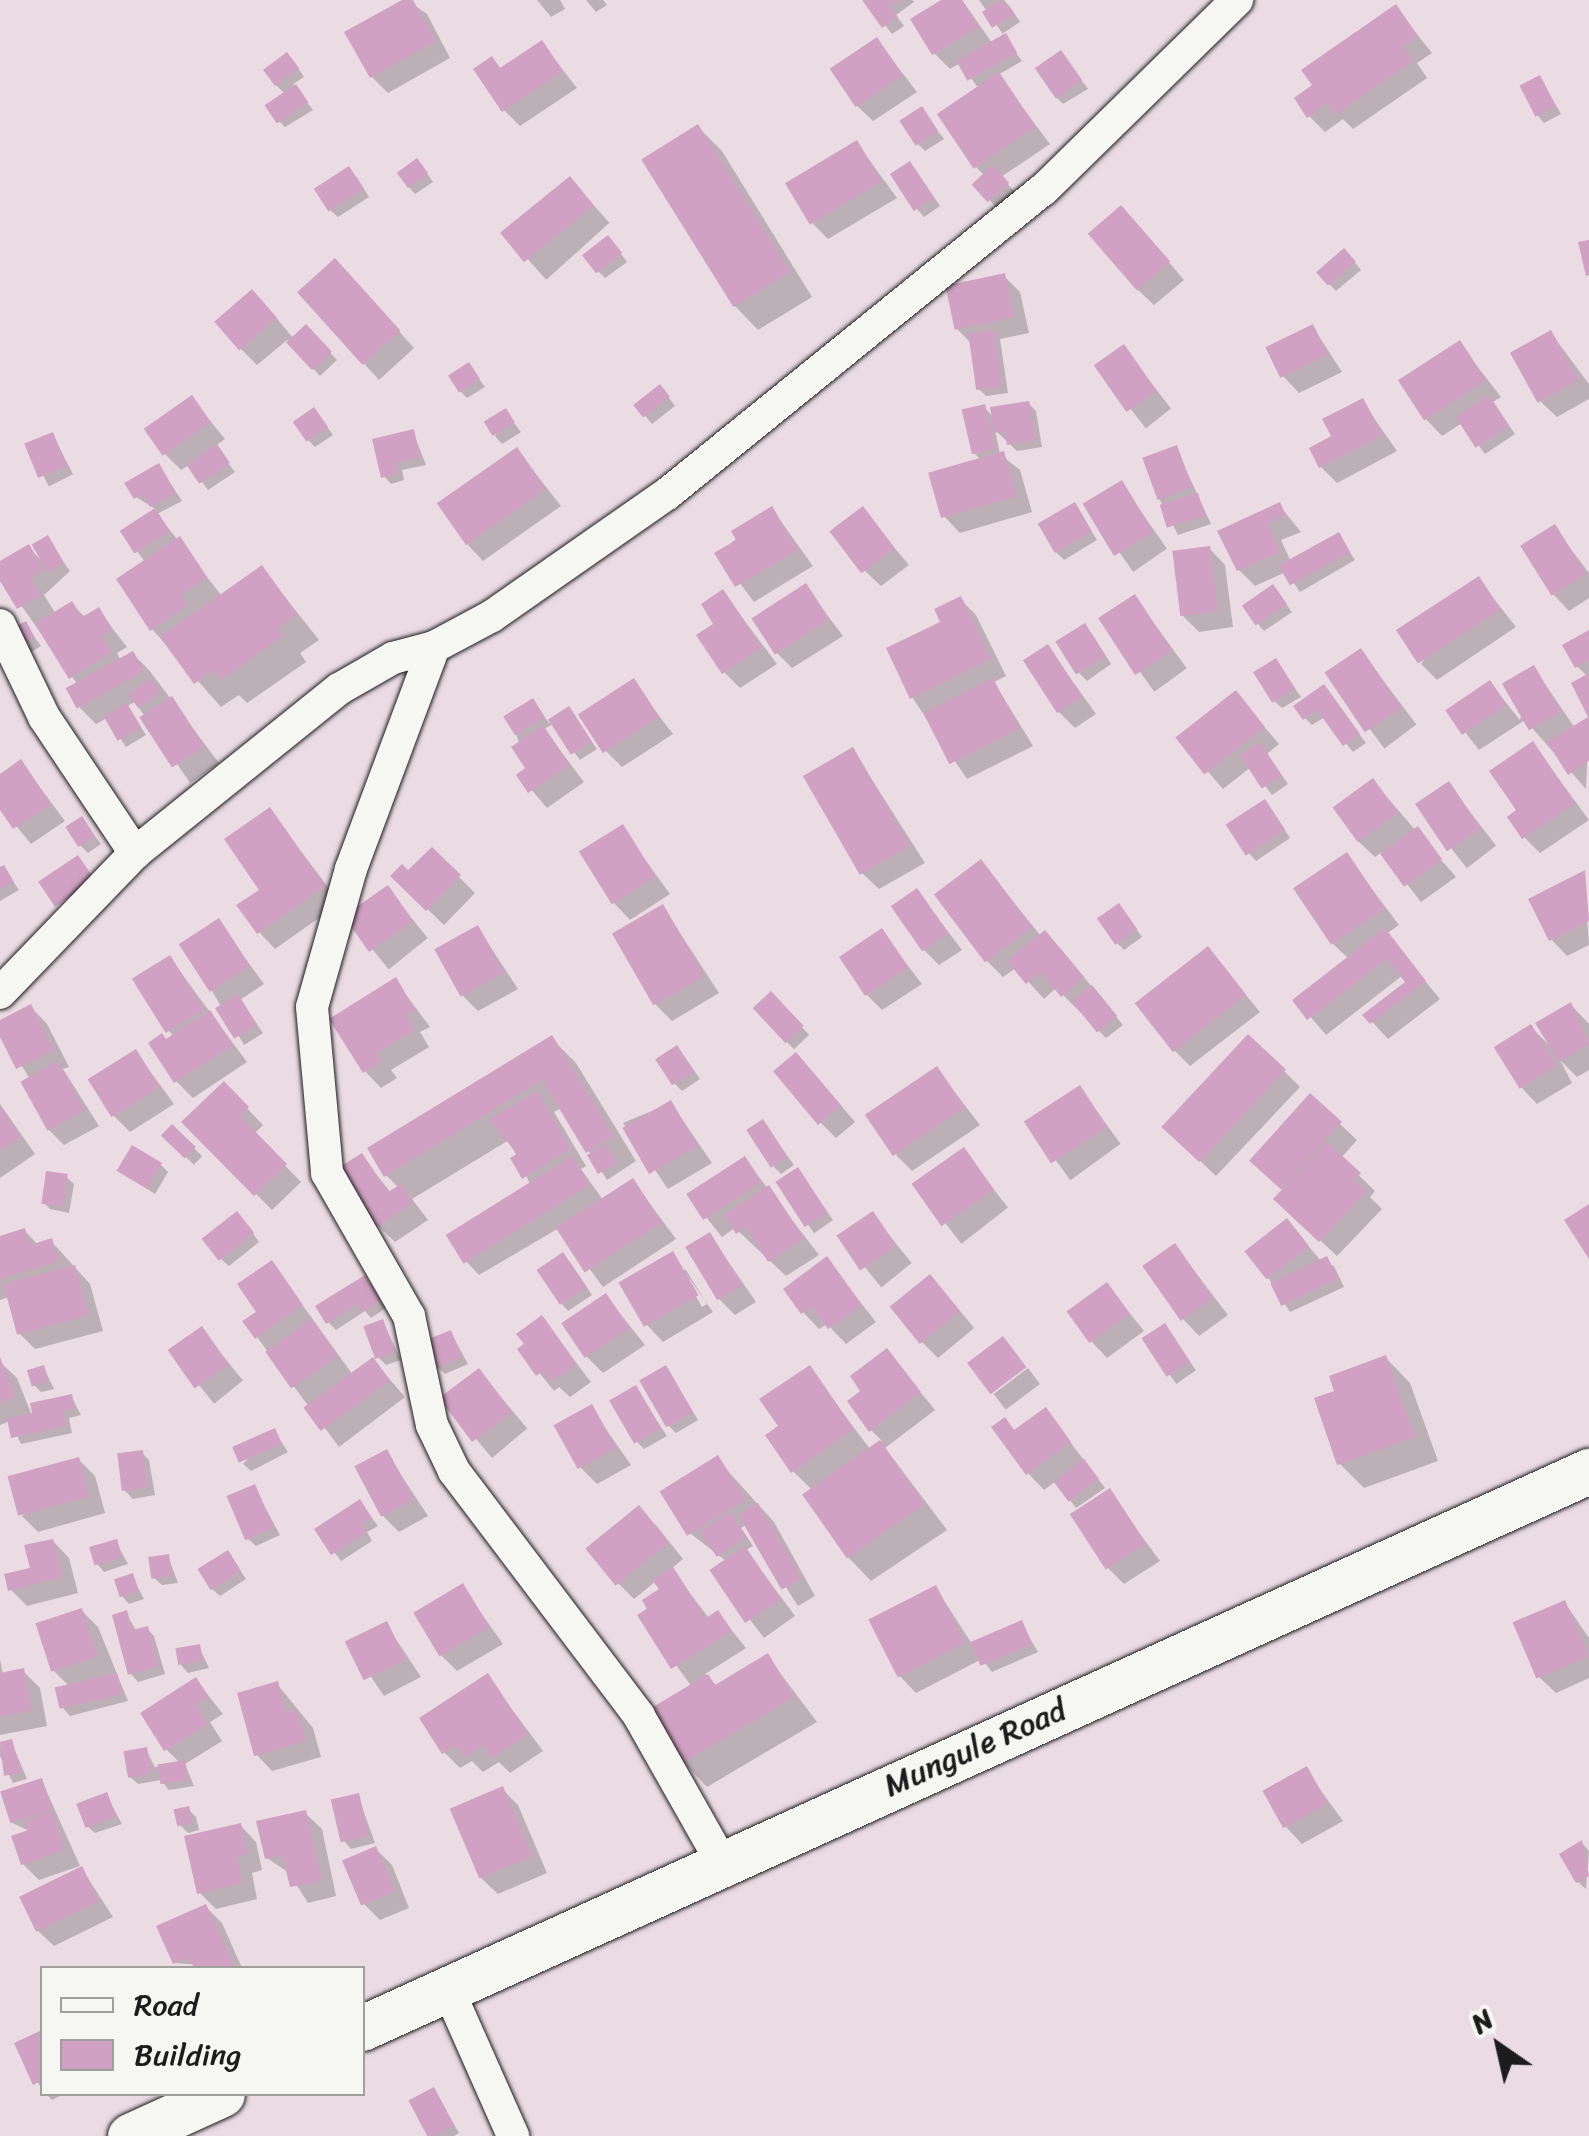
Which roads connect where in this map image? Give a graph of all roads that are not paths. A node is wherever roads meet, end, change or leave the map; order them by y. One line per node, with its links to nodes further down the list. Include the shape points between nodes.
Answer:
1 (1237, 0): 3 (street, via 1131,111 1042,190 666,494 492,616)
2 (0, 625): 4 (street, via 44,716)
3 (434, 647): 4 (street, via 393,658 339,690); 7 (street, via 350,869 312,1007 311,1052 327,1173 408,1316 432,1424 454,1471 639,1716)
4 (134, 853): 5 (street)
5 (0, 993)
6 (1589, 1471): 7 (street, Mungule Road)
7 (722, 1862): 8 (street, Mungule Road)
8 (448, 1989): 9 (street, Mungule Road); 12 (street)
9 (365, 2027)
10 (218, 2096): 11 (street)
11 (130, 2136)
12 (512, 2136)

